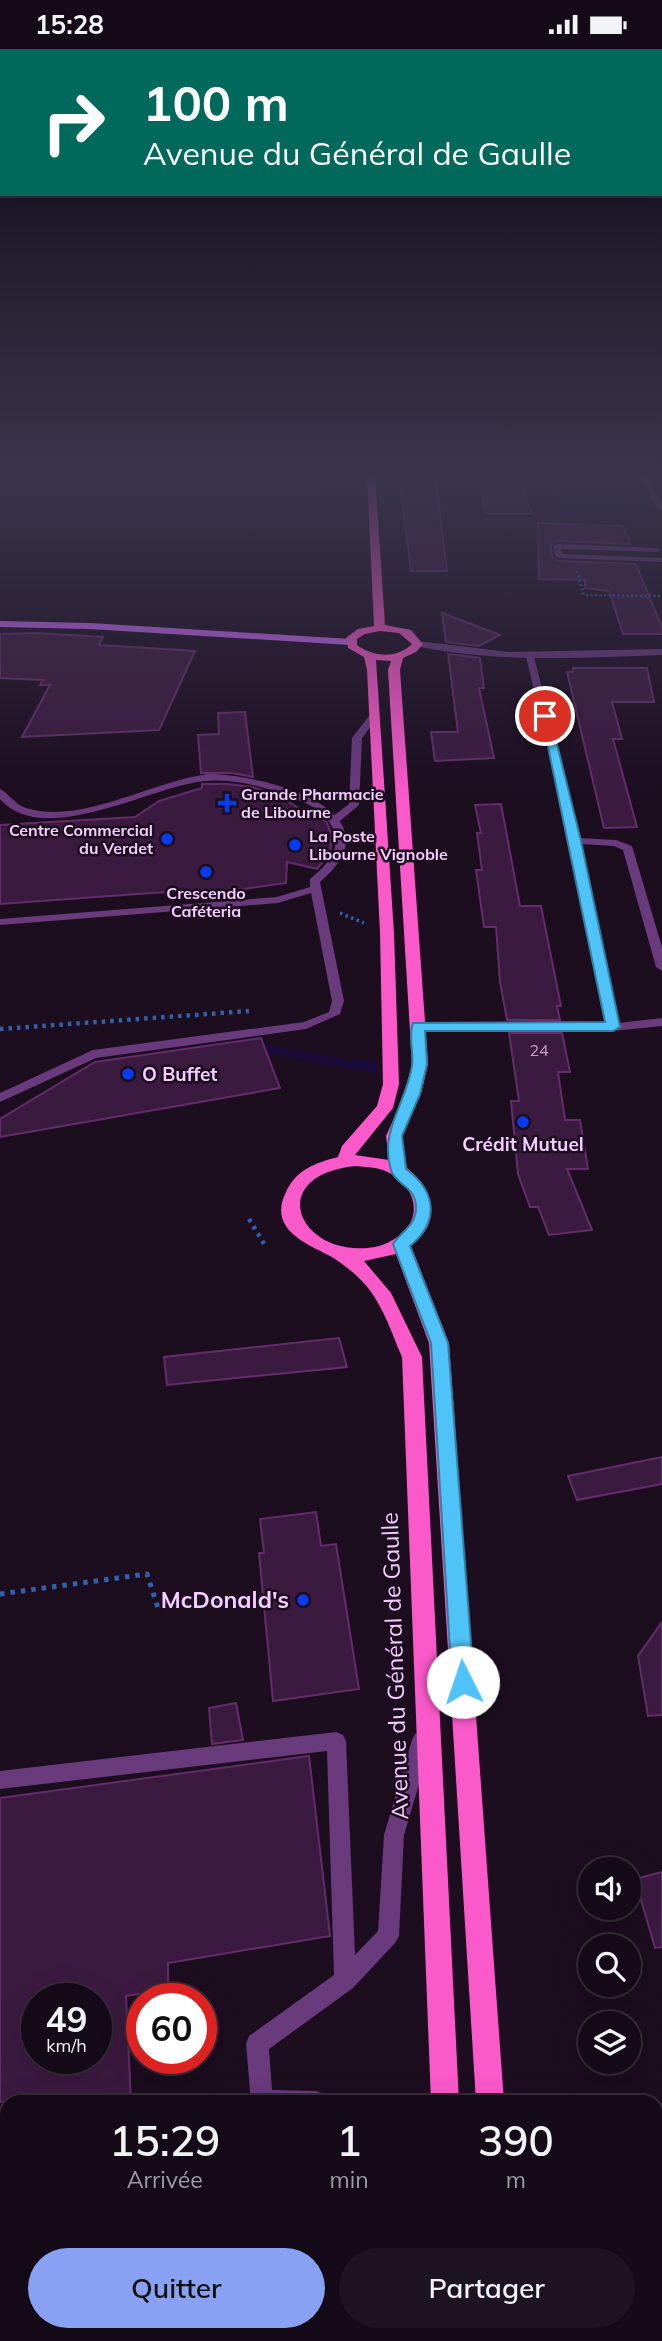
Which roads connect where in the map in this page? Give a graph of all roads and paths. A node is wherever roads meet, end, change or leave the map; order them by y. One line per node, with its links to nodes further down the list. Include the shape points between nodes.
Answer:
1 (377, 582): 5 (main road)
2 (581, 582): 3 (path, via 584,595)
3 (662, 596)
4 (0, 624): 6 (main road)
5 (380, 628): 6 (main road, via 362,631); 7 (main road, via 407,632)
6 (350, 642): 9 (main road)
7 (418, 644): 10 (main road); 11 (street)
8 (662, 652): 11 (street)
9 (369, 656): 10 (main road); 12 (main road)
10 (397, 656): 21 (main road, via 394,670)
11 (530, 657): 15 (street)
12 (375, 714): 14 (street, via 356,738 354,805); 25 (main road, via 391,1084 385,1108 348,1150)
13 (0, 792): 14 (street, via 14,807 33,814 102,808 197,779 232,779 276,786 321,806)
14 (335, 819): 16 (street, via 343,842 332,866 314,881)
15 (575, 841): 18 (street, via 628,848); 22 (street)
16 (314, 889): 17 (street, via 226,905); 24 (street, via 338,1001 334,1014 306,1025 93,1054)
17 (0, 922)
18 (662, 967)
19 (257, 1010): 23 (path)
20 (662, 1022): 22 (street)
21 (418, 1026): 22 (street); 26 (main road, via 420,1064 394,1136)
22 (613, 1027)
23 (0, 1029)
24 (0, 1098)
25 (345, 1161): 26 (main road, Avenue du Général de Gaulle, via 382,1164); 30 (main road, Avenue du Général de Gaulle, via 327,1165 300,1182 290,1209 304,1236)
26 (399, 1171): 28 (main road, via 421,1193 425,1207 422,1221)
27 (249, 1219): 29 (path)
28 (401, 1244): 30 (main road, Avenue du Général de Gaulle, via 383,1252); 38 (main road, via 439,1343)
29 (266, 1247)
30 (340, 1253): 33 (main road, Avenue du Général de Gaulle, via 373,1281 412,1357)
31 (0, 1594): 32 (path, via 147,1574 158,1608)
32 (243, 1599)
33 (427, 1725): 35 (street, via 394,1835 388,1936); 37 (main road, Avenue du Général de Gaulle)
34 (0, 1780): 35 (street, via 336,1741)
35 (345, 1980): 36 (street, via 257,2044)
36 (261, 2095)
37 (445, 2095)
38 (490, 2095)

